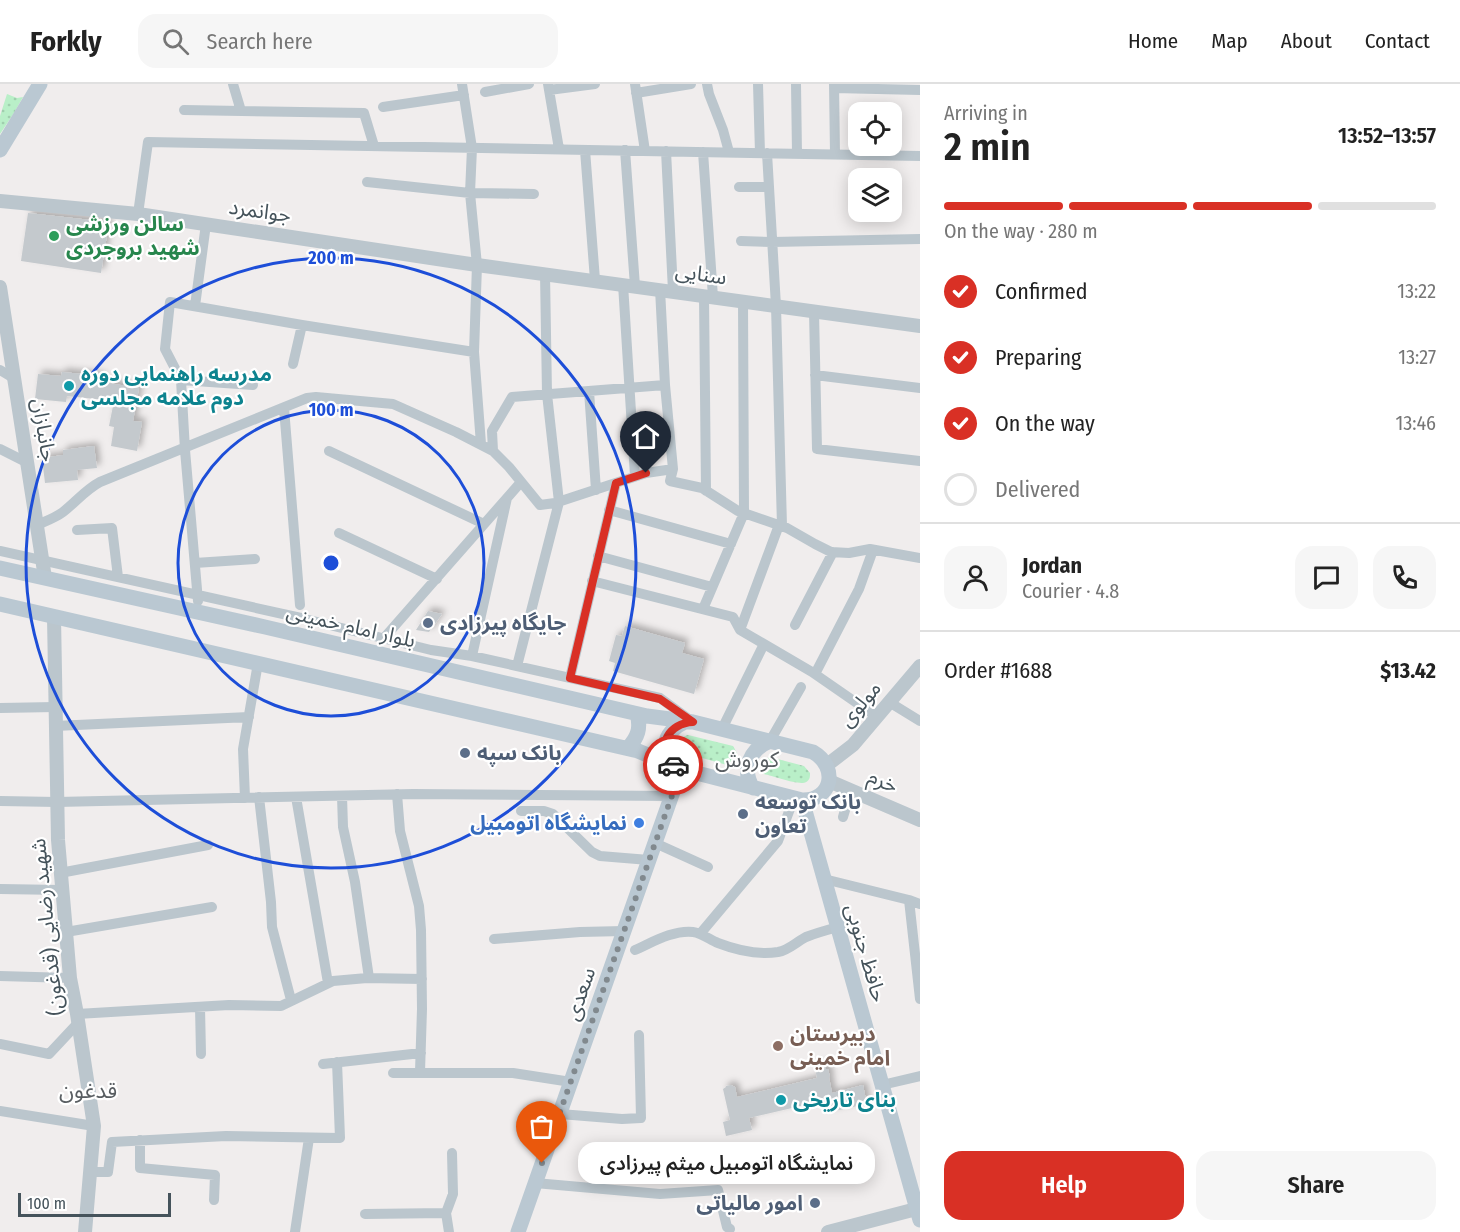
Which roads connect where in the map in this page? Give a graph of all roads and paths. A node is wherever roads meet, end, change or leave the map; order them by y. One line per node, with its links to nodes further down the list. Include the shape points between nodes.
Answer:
1 (40, 84): 21 (main road)
2 (233, 84): 17 (street)
3 (529, 84): 14 (street)
4 (595, 84): 10 (street)
5 (691, 84): 11 (street)
6 (707, 84): 27 (street)
7 (758, 84): 28 (street)
8 (796, 84): 29 (street)
9 (834, 86): 13 (street); 30 (street)
10 (548, 87): 20 (street)
11 (635, 88): 24 (street)
12 (463, 90): 15 (street); 19 (street)
13 (920, 90)
14 (485, 92)
15 (383, 107)
16 (184, 110): 17 (street)
17 (241, 111): 18 (street, via 364,112)
18 (374, 146): 19 (street); 38 (street, via 148,142)
19 (472, 148): 20 (street); 35 (street)
20 (559, 149): 22 (street)
21 (0, 150)
22 (585, 150): 23 (street); 45 (street)
23 (625, 150): 24 (street); 46 (street)
24 (645, 151): 25 (street)
25 (666, 151): 26 (street); 48 (street)
26 (703, 152): 27 (street); 49 (street)
27 (729, 152): 28 (street)
28 (763, 153): 29 (street); 33 (street)
29 (797, 153): 30 (street)
30 (836, 154): 31 (street)
31 (920, 156)
32 (367, 182): 35 (street)
33 (768, 186): 34 (street); 42 (street)
34 (739, 187)
35 (470, 193): 36 (street); 43 (street)
36 (534, 194)
37 (0, 201): 38 (street, جوانمرد)
38 (138, 214): 39 (street, جوانمرد)
39 (206, 224): 43 (street, جوانمرد); 51 (street)
40 (920, 239): 42 (street)
41 (741, 241): 42 (street)
42 (772, 242): 52 (street)
43 (477, 265): 44 (street, سنایی); 56 (street)
44 (545, 273): 45 (street, سنایی); 67 (street)
45 (596, 280): 46 (street, سنایی)
46 (629, 285): 48 (street, سنایی); 64 (street)
47 (0, 287): 60 (street, جانبازان)
48 (667, 290): 49 (street, سنایی); 63 (street)
49 (708, 296): 50 (street, سنایی); 81 (street)
50 (743, 301): 52 (street, سنایی); 85 (street)
51 (195, 306): 54 (street); 61 (street, via 170,302 165,349)
52 (776, 306): 53 (street, سنایی); 88 (street)
53 (814, 312): 55 (street, سنایی); 59 (street)
54 (302, 325): 56 (street); 57 (street)
55 (920, 326)
56 (474, 352): 69 (street)
57 (293, 364)
58 (0, 370): 60 (street)
59 (815, 375): 65 (street); 74 (street, via 817,449)
60 (15, 379): 75 (street, جانبازان)
61 (181, 380): 62 (street); 70 (street)
62 (253, 385)
63 (665, 385): 64 (street); 76 (street)
64 (629, 388): 66 (street); 77 (street)
65 (920, 388)
66 (589, 391): 67 (street); 80 (street)
67 (547, 394): 73 (street, via 512,397 492,431); 83 (street)
68 (284, 408): 69 (street, via 307,398 393,404); 70 (street); 108 (street)
69 (481, 444): 73 (street)
70 (185, 447): 87 (street, via 100,482 53,519); 99 (street)
71 (0, 448): 75 (street)
72 (329, 451): 86 (street)
73 (493, 451): 78 (street)
74 (920, 461)
75 (28, 463): 87 (street, جانبازان)
76 (673, 469): 77 (street); 81 (street, via 670,482)
77 (635, 476): 79 (street)
78 (521, 482): 82 (street); 83 (street, via 540,504)
79 (616, 483): 80 (street); 84 (street)
80 (596, 490): 83 (street)
81 (706, 490): 85 (street)
82 (507, 498): 86 (street); 118 (street)
83 (559, 502): 120 (street)
84 (609, 510): 91 (street); 95 (street)
85 (744, 513): 88 (street); 91 (street)
86 (484, 524): 103 (street)
87 (37, 525): 98 (street, جانبازان)
88 (781, 525): 94 (street); 115 (street)
89 (77, 531): 101 (street, via 112,528)
90 (339, 533): 103 (street)
91 (731, 544): 105 (street)
92 (873, 549): 94 (street); 96 (street); 122 (street, via 859,589)
93 (0, 551): 98 (street)
94 (833, 552): 113 (street)
95 (598, 556): 104 (street); 105 (street)
96 (920, 558)
97 (255, 559): 99 (street)
98 (42, 560): 101 (street); 102 (street, جانبازان)
99 (195, 563): 106 (street)
100 (0, 568): 102 (main road, بلوار امام خمینی)
101 (118, 576): 106 (street)
102 (45, 578): 111 (main road, بلوار امام خمینی)
103 (437, 579): 116 (street)
104 (592, 580): 109 (street); 123 (street)
105 (712, 588): 109 (street)
106 (197, 594): 110 (street); 111 (street)
107 (0, 604): 112 (main road)
108 (300, 605)
109 (703, 609): 115 (street, via 733,617)
110 (270, 611): 114 (street); 116 (street)
111 (199, 613): 114 (main road, بلوار امام خمینی)
112 (54, 617): 119 (main road); 127 (street, (قدغون) شهید رضایی)
113 (795, 625)
114 (265, 627): 129 (main road, بلوار امام خمینی)
115 (740, 630): 117 (street)
116 (384, 638): 118 (street)
117 (764, 644): 122 (street); 135 (street)
118 (472, 656): 120 (street)
119 (258, 663): 130 (street); 138 (main road)
120 (517, 666): 123 (street)
121 (920, 666): 126 (street, مولوی)
122 (815, 674): 131 (street)
123 (570, 678): 125 (street)
124 (801, 687): 137 (street)
125 (625, 691): 129 (street); 133 (street, via 660,699)
126 (890, 702): 131 (street, مولوی); 132 (street)
127 (55, 707): 128 (street); 134 (street, (قدغون) شهید رضایی)
128 (0, 708)
129 (637, 714): 133 (main road, بلوار امام خمینی); 138 (main road, via 639,731)
130 (249, 717): 134 (street); 150 (street, via 243,748)
131 (877, 717): 139 (street, مولوی, via 854,745)
132 (920, 721)
133 (693, 722): 135 (main road); 140 (main road, via 678,725 667,737 666,753)
134 (55, 726): 153 (street, (قدغون) شهید رضایی)
135 (722, 729): 136 (main road)
136 (737, 733): 137 (main road); 141 (main road, via 744,744 744,759 737,774)
137 (770, 741): 139 (main road, via 813,752); 143 (main road, via 758,748 750,762 747,776)
138 (628, 748): 140 (main road)
139 (827, 765): 142 (main road)
140 (678, 768): 141 (main road); 147 (main road, سعدی)
141 (726, 781): 143 (main road)
142 (829, 781): 144 (street, خرم); 151 (main road, via 816,797)
143 (753, 788): 151 (main road)
144 (851, 790): 155 (street); 156 (street, خرم)
145 (397, 794): 146 (street); 147 (street); 177 (street, via 400,831 418,906)
146 (342, 796): 149 (street); 176 (street, via 343,827)
147 (672, 796): 157 (main road, سعدی)
148 (260, 797): 149 (street); 150 (street); 180 (street, via 272,927)
149 (296, 797): 178 (street)
150 (245, 798): 153 (street)
151 (798, 799): 162 (main road, حافظ جنوبی); 171 (street, via 778,841)
152 (0, 801): 153 (street)
153 (57, 802): 161 (street, (قدغون) شهید رضایی)
154 (521, 811): 159 (street, via 553,814 600,856)
155 (843, 817)
156 (920, 820)
157 (655, 843): 159 (main road, سعدی); 160 (street)
158 (208, 845): 161 (street)
159 (649, 860): 169 (main road, سعدی)
160 (708, 867)
161 (60, 873): 164 (street, (قدغون) شهید رضایی)
162 (824, 879): 165 (street); 168 (main road, حافظ جنوبی)
163 (0, 889): 164 (street)
164 (62, 890): 170 (street, (قدغون) شهید رضایی)
165 (909, 900): 166 (street); 179 (street)
166 (920, 904)
167 (212, 907): 170 (street)
168 (838, 927): 171 (street, via 806,937 778,952 751,952); 193 (main road, حافظ جنوبی)
169 (624, 931): 172 (street); 192 (main road, سعدی)
170 (66, 933): 175 (street, (قدغون) شهید رضایی)
171 (700, 934): 173 (street, via 669,935)
172 (494, 939)
173 (635, 950)
174 (0, 976): 175 (street)
175 (70, 978): 182 (street, (قدغون) شهید رضایی)
176 (369, 978): 177 (street); 178 (street)
177 (422, 979): 185 (street)
178 (328, 983): 180 (street)
179 (920, 999)
180 (291, 1000): 181 (street, via 281,1006)
181 (200, 1007): 182 (street); 186 (street)
182 (78, 1019): 184 (street, via 49,1054); 196 (street, (قدغون) شهید رضایی)
183 (639, 1035): 195 (street, via 641,1118)
184 (0, 1044)
185 (421, 1053): 187 (street); 189 (street)
186 (201, 1054)
187 (338, 1062): 188 (street); 197 (street, via 340,1138)
188 (323, 1064)
189 (420, 1072): 190 (street); 192 (street, via 513,1073)
190 (393, 1073)
191 (920, 1076): 193 (street)
192 (571, 1082): 195 (main road, سعدی)
193 (882, 1085): 203 (main road, حافظ جنوبی)
194 (0, 1111): 196 (street)
195 (560, 1114): 201 (main road, سعدی)
196 (94, 1126): 200 (street, (قدغون) شهید رضایی)
197 (309, 1138): 198 (street); 208 (street)
198 (140, 1140): 200 (street, via 112,1142 108,1172); 202 (street, via 140,1168 215,1175)
199 (452, 1153): 204 (street, via 453,1194)
200 (89, 1172): 207 (street, (قدغون) شهید رضایی)
201 (535, 1183): 206 (street, via 660,1194 718,1190); 210 (main road, سعدی)
202 (214, 1200)
203 (919, 1212): 211 (street)
204 (446, 1213): 205 (street); 209 (street)
205 (365, 1214)
206 (730, 1229)
207 (85, 1232)
208 (295, 1232)
209 (449, 1232)
210 (518, 1232)
211 (828, 1232)

